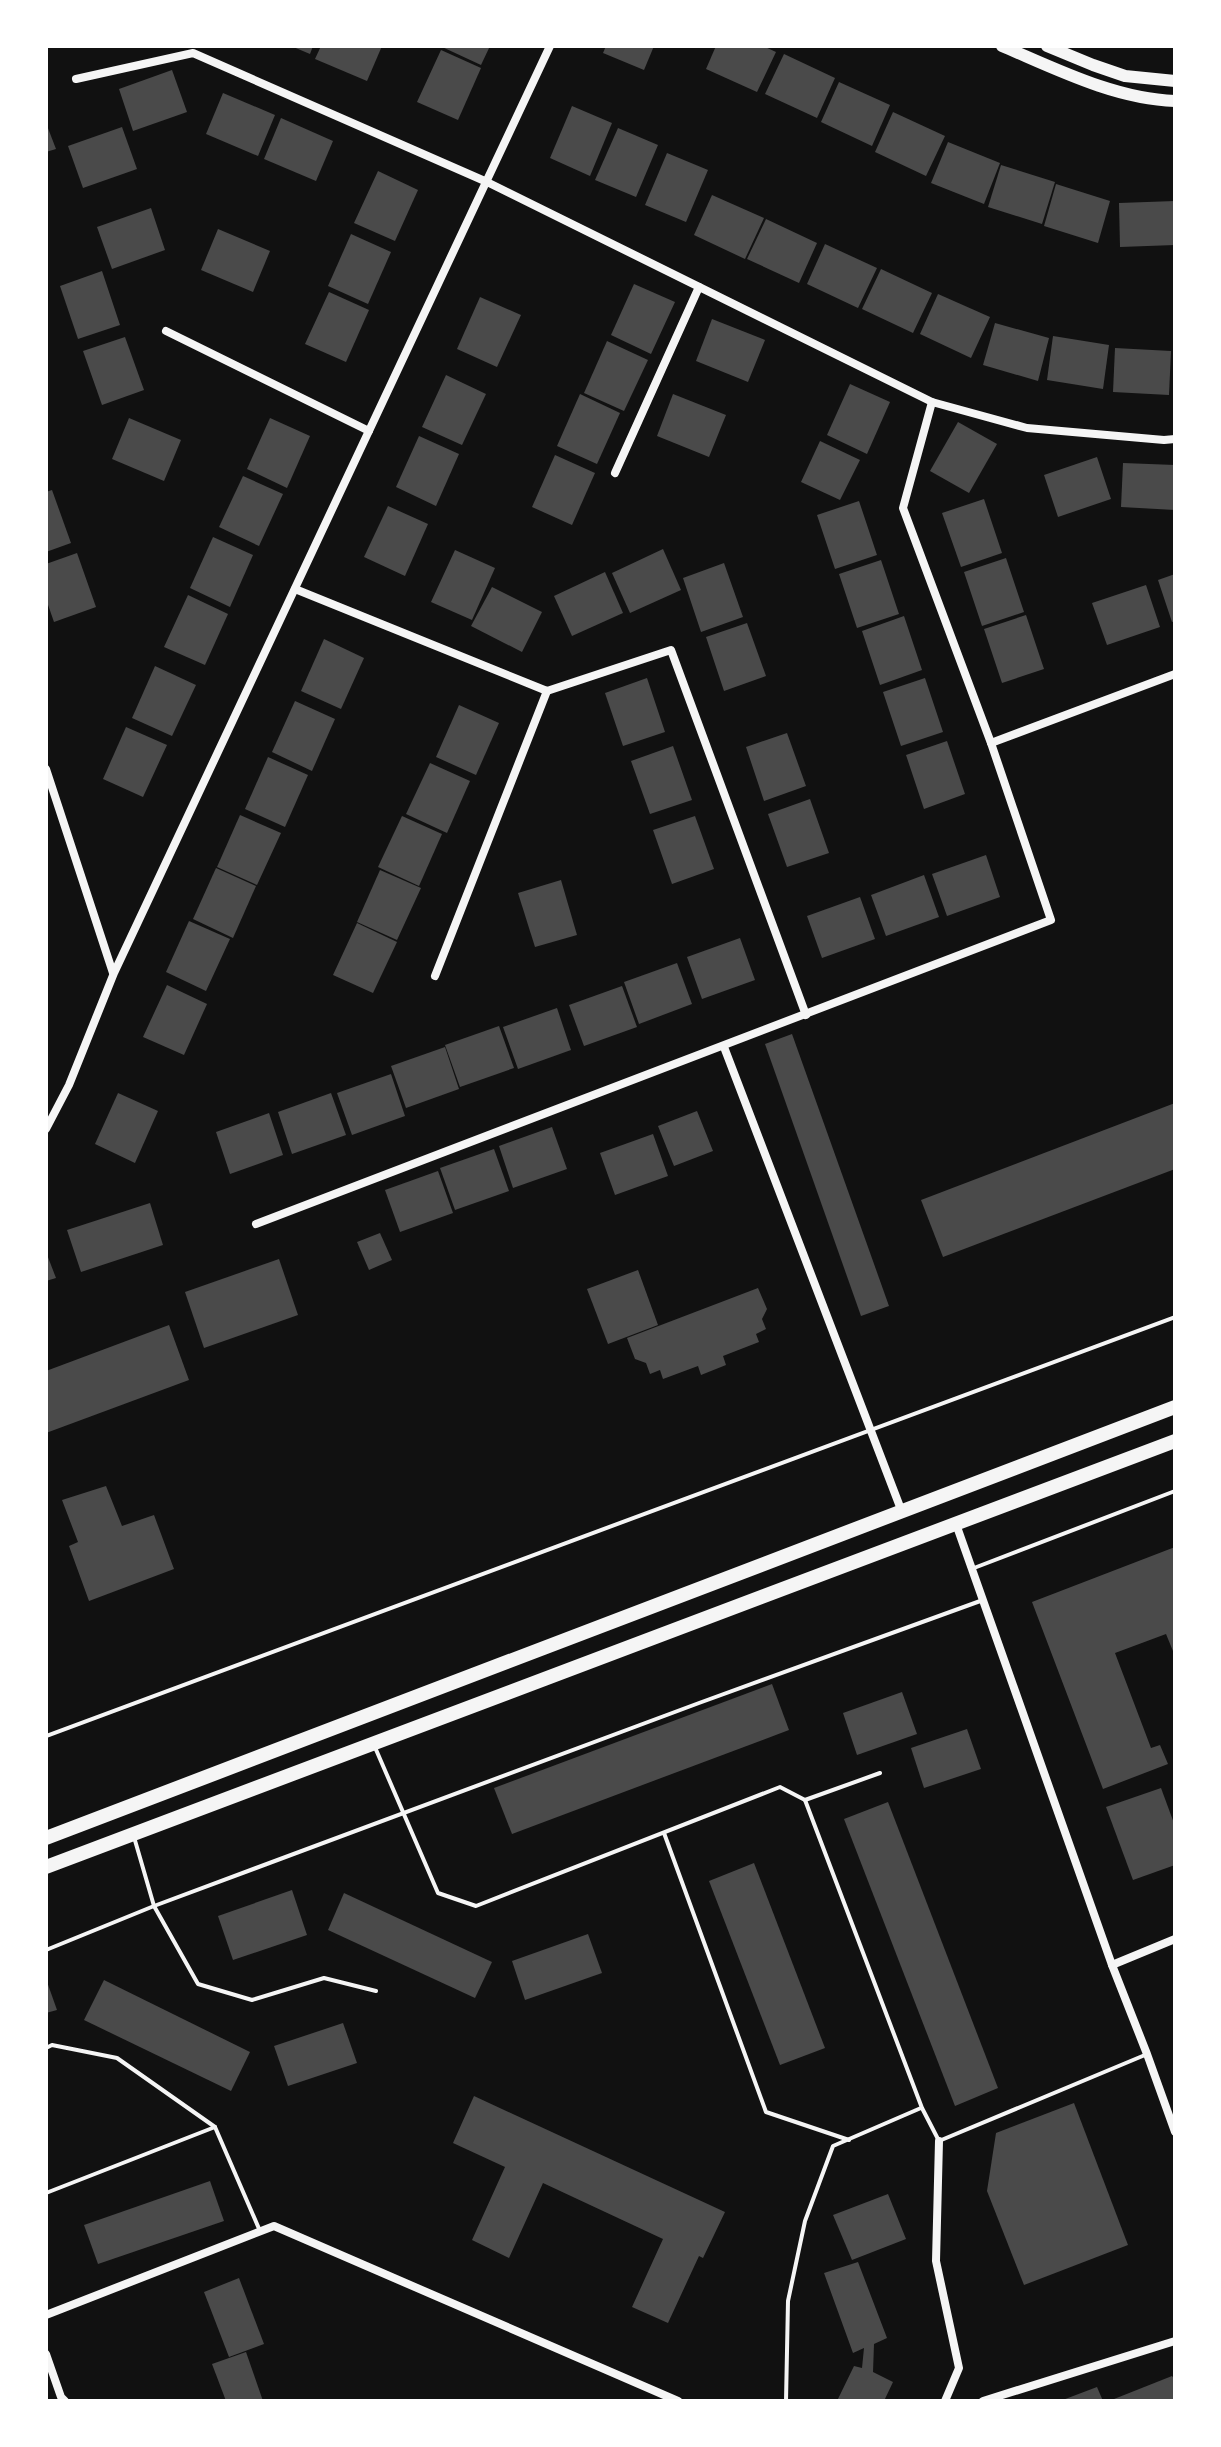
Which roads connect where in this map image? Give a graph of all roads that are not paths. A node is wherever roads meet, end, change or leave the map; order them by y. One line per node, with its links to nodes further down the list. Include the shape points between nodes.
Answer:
1 (550, 46): 7 (street)
2 (1002, 46): 6 (main road, via 1101,87)
3 (1047, 46): 5 (main road, via 1125,76)
4 (76, 79): 7 (street, via 193,53)
5 (1175, 81)
6 (1175, 101)
7 (487, 182): 8 (street); 11 (street)
8 (699, 287): 10 (street); 13 (street)
9 (166, 331): 11 (street)
10 (932, 402): 12 (street, via 1027,428); 17 (street, via 903,508)
11 (369, 431): 14 (street)
12 (1175, 439)
13 (615, 473)
14 (295, 589): 16 (street); 19 (street)
15 (1175, 674): 17 (street)
16 (547, 691): 20 (street); 21 (street, via 671,650)
17 (991, 743): 21 (street, via 1051,920)
18 (46, 769): 19 (street)
19 (114, 973): 23 (street)
20 (435, 976)
21 (806, 1015): 22 (street)
22 (724, 1047): 24 (street); 27 (street)
23 (46, 1129)
24 (256, 1224)
25 (1175, 1317): 27 (lane)
26 (1175, 1407): 30 (main road)
27 (870, 1431): 30 (street); 34 (lane)
28 (1175, 1441): 31 (main road)
29 (1175, 1491): 32 (lane)
30 (902, 1512): 41 (main road)
31 (956, 1524): 32 (street); 35 (main road)
32 (971, 1569): 33 (street)
33 (983, 1600): 38 (lane); 46 (street)
34 (46, 1736)
35 (374, 1744): 38 (lane); 40 (main road)
36 (880, 1773): 37 (lane)
37 (805, 1800): 39 (lane, via 780,1787); 50 (lane)
38 (404, 1814): 39 (lane, via 438,1893 476,1906); 43 (lane)
39 (664, 1833): 53 (lane, via 766,2112)
40 (133, 1834): 42 (main road); 43 (lane)
41 (46, 1838)
42 (46, 1867)
43 (154, 1906): 45 (lane); 47 (lane, via 198,1984 252,2000 324,1978)
44 (1175, 1939): 46 (street)
45 (46, 1950)
46 (1112, 1965): 49 (street)
47 (376, 1991)
48 (46, 2048): 51 (lane, via 117,2058)
49 (1147, 2054): 52 (street); 54 (lane)
50 (922, 2108): 53 (lane); 54 (lane)
51 (215, 2127): 55 (lane); 56 (lane)
52 (1175, 2132)
53 (849, 2140): 62 (lane, via 833,2146 805,2221 788,2301)
54 (939, 2141): 63 (street, via 936,2261 959,2368)
55 (46, 2193)
56 (260, 2232): 57 (street); 61 (street, via 274,2226)
57 (46, 2315)
58 (1175, 2341): 64 (street)
59 (46, 2354): 60 (street)
60 (65, 2401)
61 (678, 2401)
62 (786, 2401)
63 (945, 2401)
64 (983, 2401)

